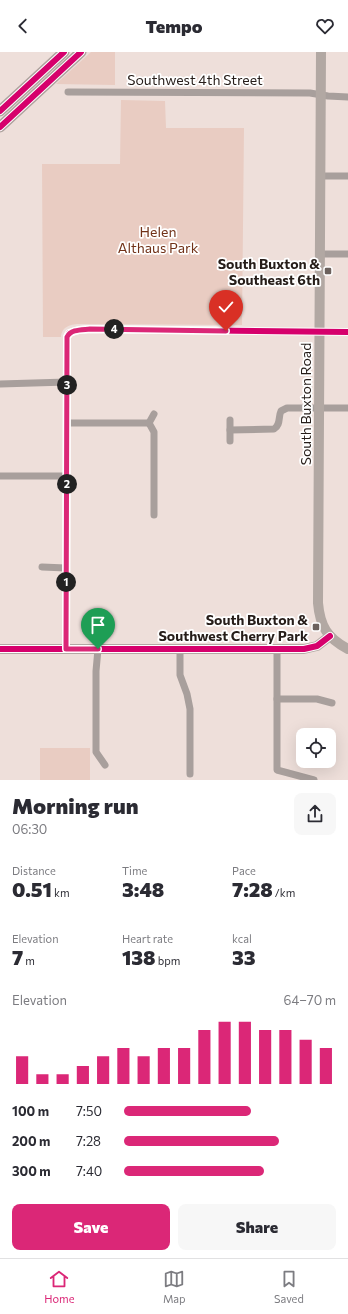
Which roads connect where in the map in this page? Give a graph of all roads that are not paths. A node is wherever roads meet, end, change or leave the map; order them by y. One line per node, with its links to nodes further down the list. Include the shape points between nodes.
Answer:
1 (64, 52): 7 (main road)
2 (81, 52): 8 (main road)
3 (321, 52): 5 (main road, South Buxton Road)
4 (68, 92): 5 (street, Southwest 4th Street)
5 (321, 95): 6 (street, Southwest 4th Street); 9 (main road, South Buxton Road)
6 (348, 97)
7 (0, 111)
8 (0, 127)
9 (320, 176): 10 (street); 11 (main road, South Buxton Road)
10 (348, 176)
11 (320, 254): 12 (street); 13 (main road, South Buxton Road)
12 (348, 254)
13 (319, 332): 14 (street); 15 (street, via 79,330 69,333 67,337); 17 (main road, South Buxton Road)
14 (348, 332)
15 (67, 382): 16 (street); 22 (street)
16 (0, 384)
17 (319, 408): 18 (street); 23 (street, via 284,409 274,429); 30 (main road, South Buxton Road, via 318,603 320,619)
18 (348, 408)
19 (154, 414): 21 (street)
20 (230, 420): 23 (street)
21 (149, 423): 22 (street); 27 (street, via 154,432)
22 (67, 424): 26 (street)
23 (230, 430): 24 (street)
24 (230, 441)
25 (0, 476): 26 (street)
26 (67, 476): 29 (street)
27 (154, 515)
28 (42, 567): 29 (street)
29 (66, 568): 33 (street)
30 (330, 636): 31 (main road, South Buxton Road); 36 (main road, via 311,648)
31 (348, 648)
32 (0, 649): 33 (main road)
33 (66, 649): 34 (main road)
34 (98, 649): 35 (main road); 39 (street, via 96,752)
35 (180, 649): 36 (main road); 40 (street, via 180,675 190,710)
36 (277, 649): 37 (street)
37 (277, 699): 38 (street, via 316,699); 41 (street, via 277,770)
38 (332, 703)
39 (105, 766)
40 (190, 774)
41 (314, 780)

